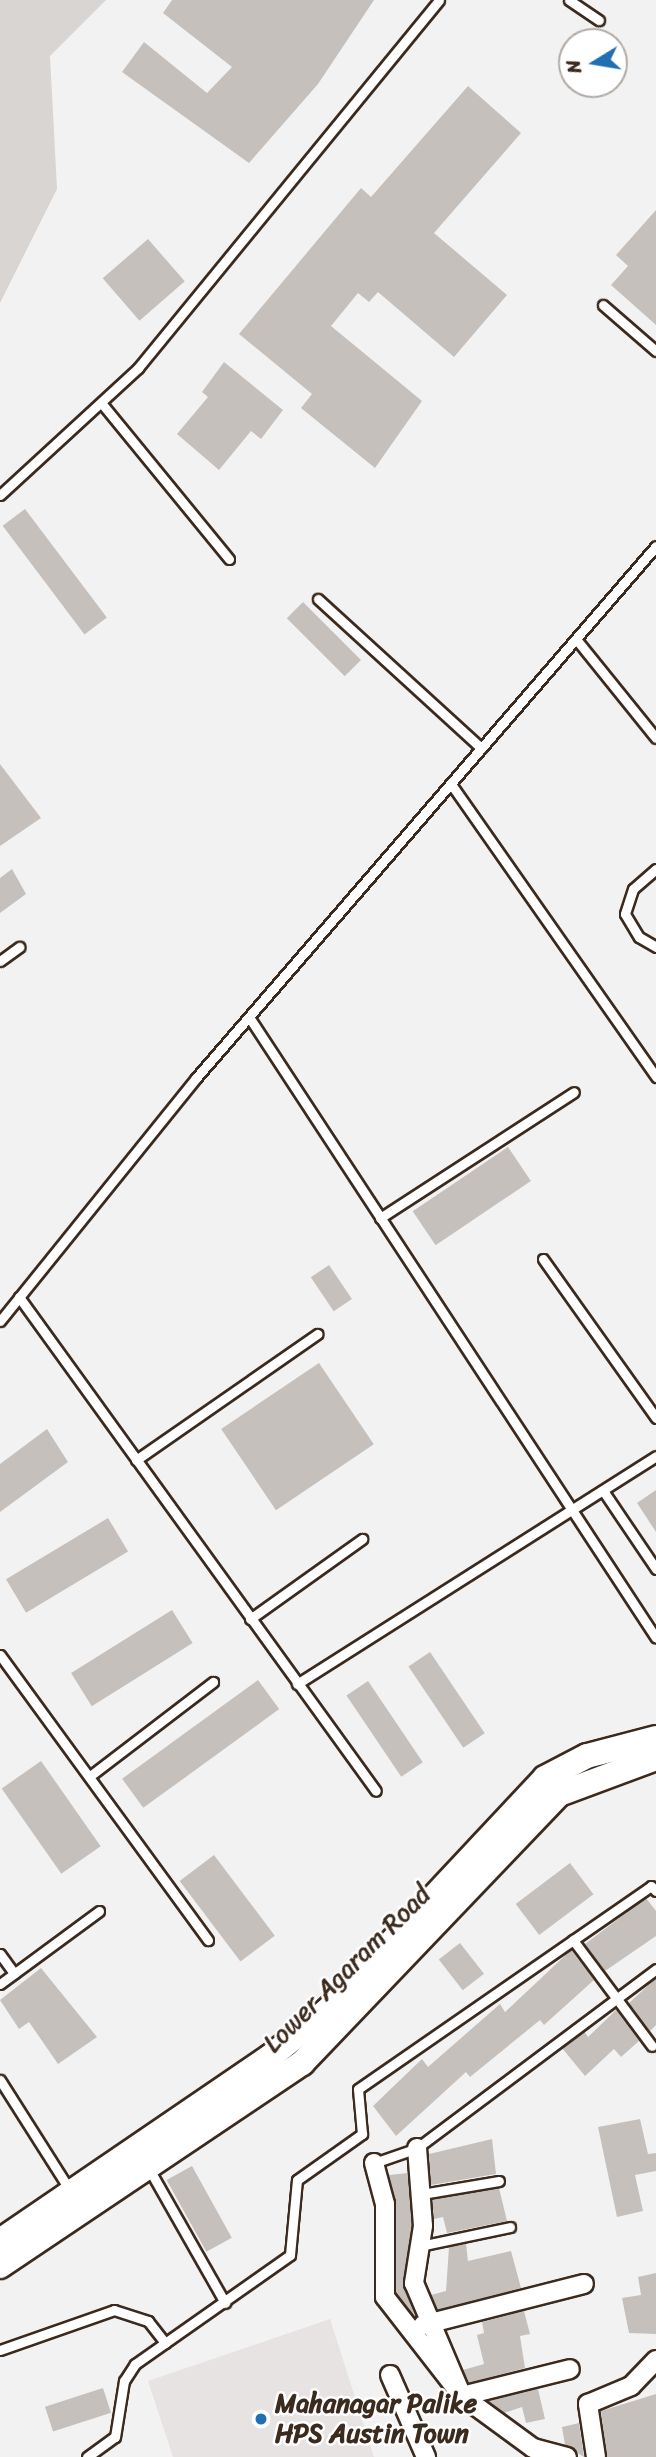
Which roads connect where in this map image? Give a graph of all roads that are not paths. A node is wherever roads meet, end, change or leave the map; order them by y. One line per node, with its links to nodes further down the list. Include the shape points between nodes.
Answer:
1 (439, 0): 6 (lane)
2 (569, 0): 3 (lane)
3 (599, 20)
4 (603, 305): 5 (lane)
5 (656, 351)
6 (103, 405): 7 (lane); 9 (lane)
7 (0, 495)
8 (656, 546): 11 (lane)
9 (229, 559)
10 (318, 599): 13 (lane)
11 (576, 639): 12 (lane); 13 (lane)
12 (656, 738)
13 (481, 748): 14 (lane)
14 (450, 784): 19 (lane); 20 (lane)
15 (656, 869): 17 (lane, via 633,889 625,914 639,937)
16 (19, 947): 18 (lane)
17 (656, 947)
18 (0, 961)
19 (249, 1017): 22 (lane); 24 (lane)
20 (656, 1077)
21 (574, 1092): 22 (lane)
22 (380, 1218): 31 (lane)
23 (543, 1259): 27 (lane)
24 (19, 1297): 25 (lane); 29 (lane)
25 (0, 1321)
26 (317, 1334): 29 (lane)
27 (656, 1418)
28 (656, 1456): 30 (lane)
29 (136, 1460): 34 (lane)
30 (604, 1492): 31 (lane); 33 (lane)
31 (573, 1512): 35 (lane); 38 (lane)
32 (362, 1539): 34 (lane)
33 (656, 1569)
34 (250, 1619): 38 (lane)
35 (656, 1638)
36 (0, 1655): 41 (lane)
37 (213, 1682): 41 (lane)
38 (297, 1684): 42 (lane)
39 (656, 1738): 59 (main road, Lower Agaram Road, via 587,1756 545,1777 329,2009)
40 (656, 1758): 56 (main road, Lower Agaram Road, via 559,1794 302,2063)
41 (90, 1776): 45 (lane)
42 (376, 1791)
43 (656, 1891): 46 (lane, via 651,1886)
44 (99, 1912): 49 (lane)
45 (208, 1940)
46 (573, 1940): 51 (lane); 65 (lane, via 358,2089 363,2124 358,2140 297,2180 290,2255)
47 (0, 1954): 49 (lane)
48 (656, 1969): 51 (lane)
49 (14, 1973): 50 (lane)
50 (0, 1984)
51 (617, 1998): 52 (lane); 54 (lane)
52 (652, 2046)
53 (0, 2080): 59 (lane)
54 (417, 2147): 55 (lane); 58 (street)
55 (374, 2163): 67 (street, via 385,2204 385,2297)
56 (148, 2167): 59 (main road, Lower Agaram Road); 65 (lane)
57 (499, 2181): 58 (lane)
58 (422, 2194): 62 (street)
59 (78, 2203): 61 (main road, Lower Agaram Road); 63 (main road, Lower Agaram Road)
60 (510, 2227): 62 (lane)
61 (0, 2241)
62 (418, 2247): 66 (street, via 414,2283)
63 (0, 2266)
64 (584, 2284): 66 (street)
65 (225, 2303): 68 (lane)
66 (432, 2321): 67 (street); 73 (street)
67 (411, 2332): 73 (street)
68 (165, 2343): 69 (lane, via 148,2321 114,2310); 74 (lane, via 128,2371 116,2437)
69 (0, 2350)
70 (656, 2360): 77 (street, via 631,2386 588,2403)
71 (570, 2369): 73 (street)
72 (390, 2375): 75 (street)
73 (463, 2396): 76 (street, via 533,2448)
74 (87, 2457)
75 (426, 2457)
76 (567, 2457)
77 (597, 2457)

